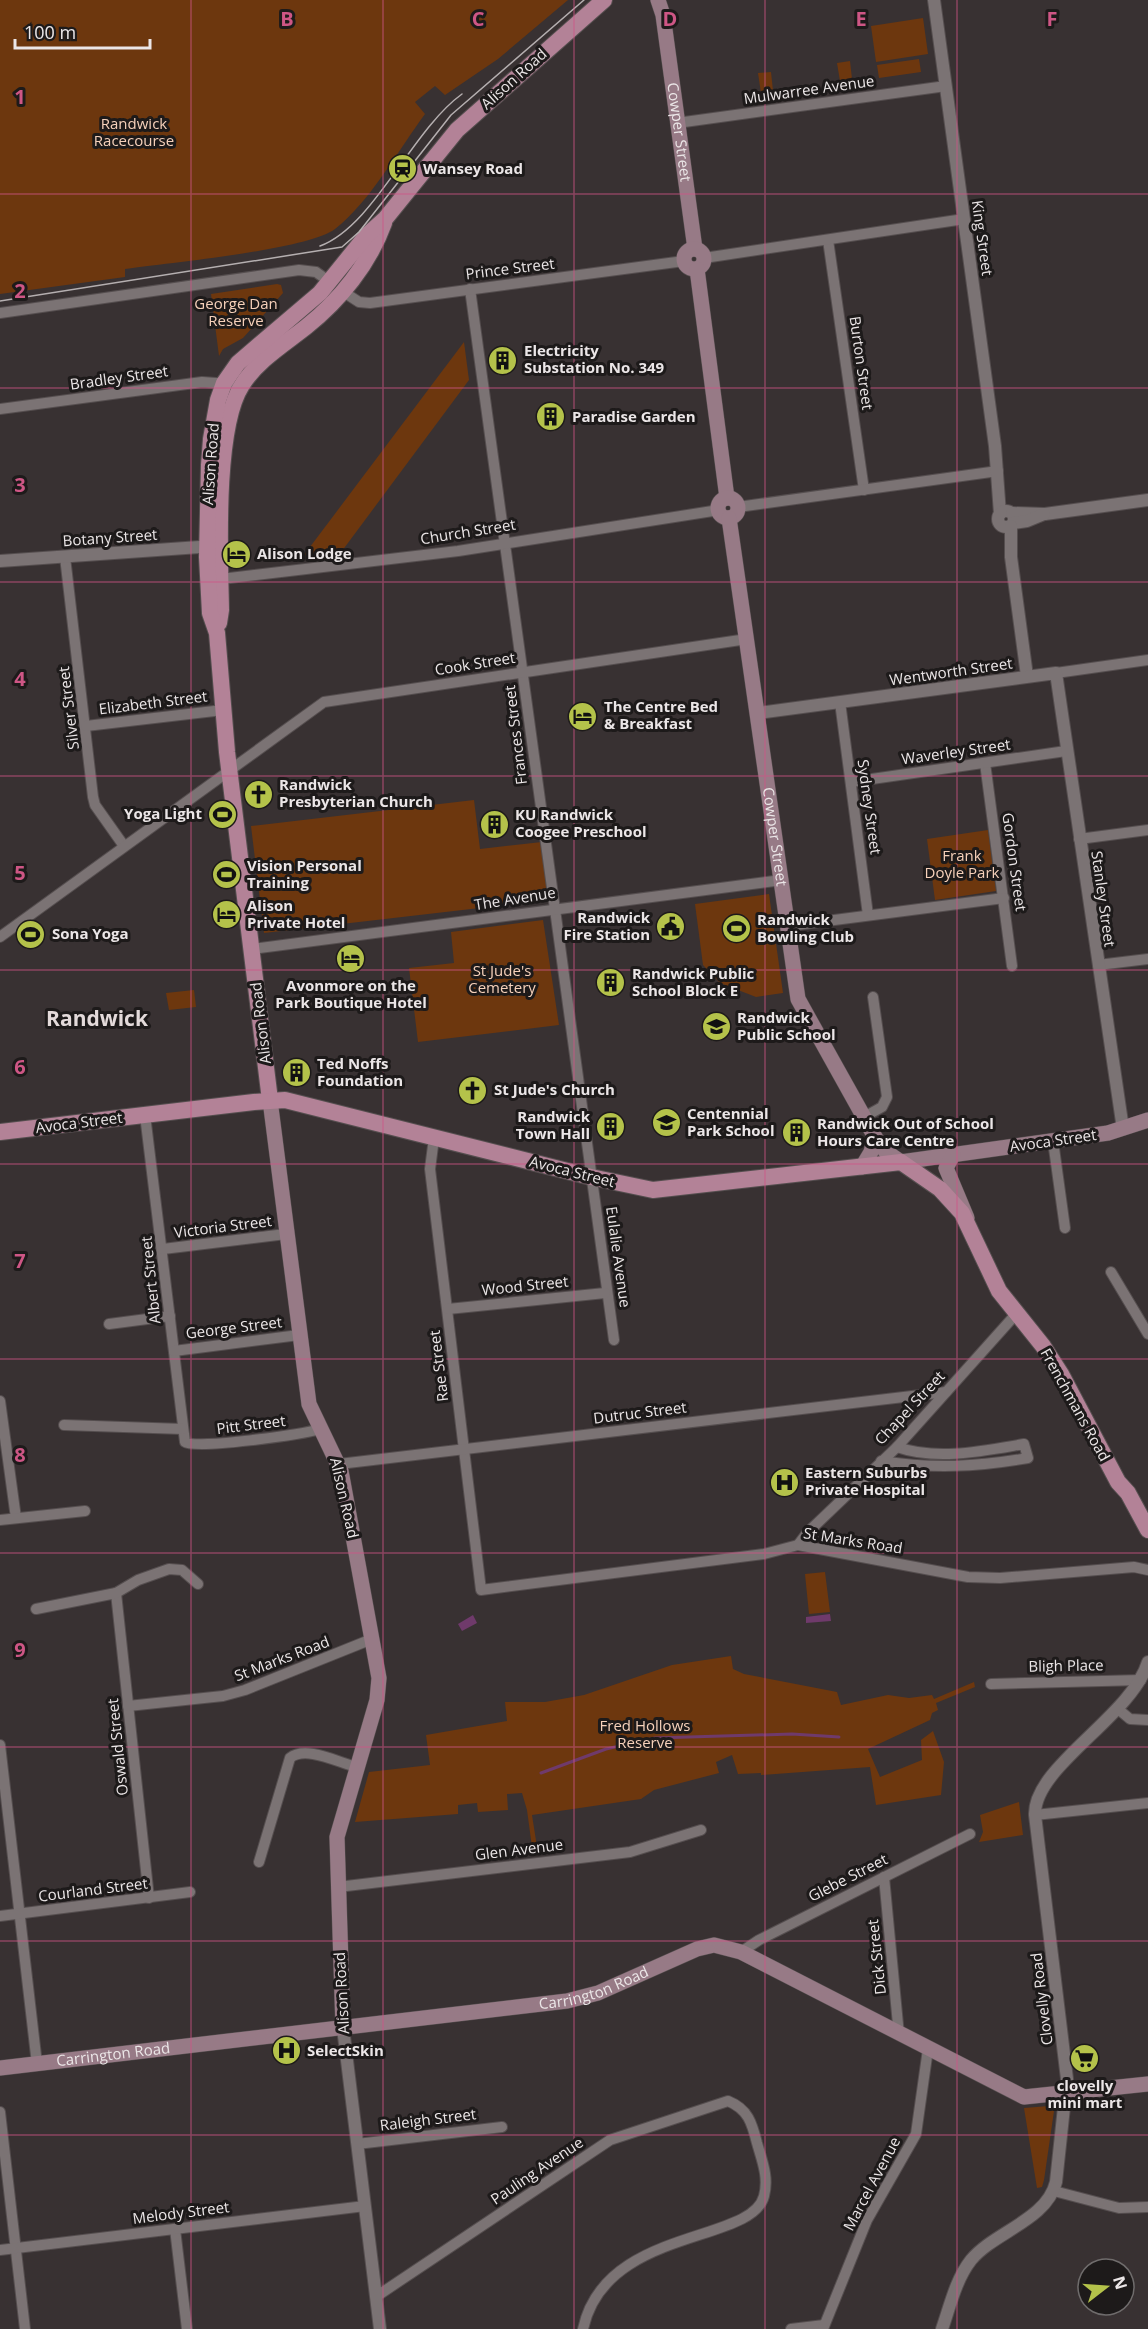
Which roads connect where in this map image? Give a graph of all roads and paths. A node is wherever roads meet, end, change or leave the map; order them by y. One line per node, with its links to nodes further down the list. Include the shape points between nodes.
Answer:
1 (604, 0): 10 (main road, Alison Road, via 457,130 385,219 366,236)
2 (658, 0): 4 (main road, Cowper Street)
3 (934, 0): 5 (street, King Street)
4 (664, 8): 6 (main road, Cowper Street)
5 (946, 86): 6 (street, Mulwarree Avenue); 7 (street, King Street)
6 (677, 123): 9 (main road, Cowper Street)
7 (964, 219): 8 (street, Prince Street); 16 (street, King Street)
8 (828, 240): 9 (street, Prince Street); 17 (street, Burton Street)
9 (695, 259): 11 (street, Prince Street); 19 (main road, Cowper Street)
10 (336, 287): 11 (street, Prince Street, via 367,303); 12 (street, via 316,272 303,270); 13 (main road, Alison Road, via 317,297 254,348); 14 (main road, Alison Road, via 306,327 256,366)
11 (470, 289): 21 (street, Frances Street)
12 (0, 313)
13 (224, 383): 14 (street, Bradley Street); 15 (street, Bradley Street, via 202,382); 22 (main road, Alison Road, via 211,439)
14 (242, 384): 22 (main road, Alison Road, via 227,426)
15 (0, 409)
16 (999, 476): 17 (street, Church Street); 20 (street, King Street)
17 (864, 490): 19 (street, Church Street)
18 (1148, 500): 20 (street)
19 (728, 508): 21 (street, Church Street); 27 (main road, Cowper Street)
20 (1008, 519): 31 (street, King Street)
21 (503, 542): 25 (street, Church Street); 29 (street, Frances Street)
22 (214, 546): 23 (street, Botany Street); 25 (main road, Alison Road); 26 (main road, Alison Road, via 210,613)
23 (65, 557): 24 (street, Botany Street); 35 (street, Silver Street)
24 (0, 561)
25 (220, 579): 26 (main road, Alison Road)
26 (217, 633): 33 (main road, Alison Road)
27 (747, 639): 29 (street, Cook Street); 34 (main road, Cowper Street)
28 (1148, 660): 30 (street, Wentworth Street)
29 (523, 672): 38 (street, Cook Street, via 330,700 314,707); 45 (street, Frances Street)
30 (1056, 673): 31 (street, Wentworth Street); 36 (street, Stanley Street)
31 (1027, 676): 32 (street, Wentworth Street)
32 (840, 702): 34 (street, Wentworth Street); 39 (street, Sydney Street)
33 (224, 710): 35 (street, Elizabeth Street); 38 (main road, Alison Road)
34 (758, 713): 43 (main road, Cowper Street)
35 (86, 726): 42 (street, Silver Street, via 95,805)
36 (1066, 752): 37 (street, Waverley Street); 41 (street, Stanley Street)
37 (986, 763): 39 (street, Waverley Street); 44 (street, Gordon Street)
38 (229, 770): 42 (street, Cook Street); 49 (main road, Alison Road)
39 (850, 782): 46 (street, Sydney Street)
40 (1148, 830): 41 (street)
41 (1079, 839): 51 (street, Stanley Street)
42 (124, 846): 48 (street, Cook Street)
43 (782, 880): 45 (street, The Avenue); 47 (main road, Cowper Street)
44 (1004, 898): 46 (street); 52 (street, Gordon Street)
45 (553, 910): 49 (street, The Avenue); 66 (street, Frances Street)
46 (868, 915): 47 (street)
47 (788, 926): 56 (main road, Cowper Street, via 798,999)
48 (0, 937)
49 (252, 949): 54 (main road, Alison Road)
50 (1148, 959): 51 (street)
51 (1098, 965): 58 (street, Stanley Street)
52 (1012, 966)
53 (873, 997): 56 (street, via 887,1097 882,1107)
54 (270, 1100): 55 (main road, Avoca Street); 61 (main road, Avoca Street, via 285,1100); 69 (main road, Alison Road)
55 (145, 1115): 59 (main road, Avoca Street); 70 (street, Albert Street)
56 (864, 1117): 60 (main road, Cowper Street)
57 (1148, 1120): 58 (main road, Avoca Street)
58 (1123, 1129): 62 (main road, Avoca Street)
59 (0, 1132)
60 (875, 1137): 64 (main road, Cowper Street, via 885,1151); 65 (main road)
61 (434, 1138): 66 (main road, Avoca Street); 73 (street, Rae Street, via 430,1169)
62 (1053, 1141): 63 (main road, Avoca Street); 67 (street)
63 (953, 1155): 64 (main road, Avoca Street); 68 (main road, via 946,1168)
64 (901, 1162): 65 (main road, Avoca Street); 68 (main road, Frenchmans Road, via 950,1197)
65 (862, 1167): 66 (main road, Avoca Street, via 660,1190)
66 (591, 1177): 72 (street, Eulalie Avenue)
67 (1065, 1227)
68 (970, 1228): 74 (main road, Frenchmans Road, via 999,1291)
69 (286, 1234): 70 (street, Victoria Street); 78 (main road, Alison Road)
70 (163, 1249): 75 (street, Albert Street)
71 (1111, 1272): 77 (street)
72 (605, 1293): 73 (street, Wood Street); 79 (street, Eulalie Avenue)
73 (448, 1309): 89 (street, Rae Street)
74 (1016, 1314): 81 (street, Chapel Street); 92 (main road, Frenchmans Road, via 1061,1374)
75 (170, 1316): 76 (street); 80 (street, Albert Street)
76 (109, 1324)
77 (1148, 1334)
78 (299, 1335): 80 (street, George Street); 85 (main road, Alison Road, via 309,1404)
79 (614, 1340)
80 (174, 1350): 84 (street, Albert Street)
81 (946, 1392): 88 (street, Chapel Street); 89 (street, Dutruc Street)
82 (0, 1401): 86 (street)
83 (64, 1425): 84 (street)
84 (183, 1429): 87 (street, Albert Street)
85 (320, 1429): 87 (street, Pitt Street, via 191,1446); 91 (main road, Alison Road)
86 (3, 1440): 94 (street)
87 (185, 1442)
88 (897, 1447): 90 (street, Chapel Street); 90 (street, via 938,1454 1024,1444 1028,1458 960,1468)
89 (465, 1449): 91 (street, Dutruc Street); 101 (street, Rae Street)
90 (881, 1461): 97 (street, Chapel Street)
91 (339, 1464): 104 (main road, Alison Road)
92 (1118, 1482): 96 (main road, Frenchmans Road); 98 (main road, Frenchmans Road, via 1119,1497)
93 (85, 1511): 94 (street)
94 (16, 1518): 95 (street)
95 (0, 1520)
96 (1148, 1530)
97 (798, 1545): 99 (street, St Marks Road, via 968,1577 1134,1567); 101 (street, St Marks Road, via 764,1554)
98 (1148, 1545)
99 (1148, 1570)
100 (198, 1584): 102 (street, via 182,1570 169,1569 138,1580)
101 (482, 1590)
102 (117, 1593): 103 (street); 108 (street, Oswald Street)
103 (36, 1609)
104 (372, 1639): 108 (street, St Marks Road, via 224,1696); 112 (main road, Alison Road, via 378,1690)
105 (1148, 1662): 106 (street, Clovelly Road)
106 (1141, 1680): 107 (street, Bligh Place); 109 (street, Clovelly Road)
107 (991, 1684)
108 (128, 1706): 121 (street, Oswald Street)
109 (1118, 1709): 110 (street, via 1130,1719); 114 (street, Clovelly Road, via 1042,1787)
110 (1148, 1720)
111 (0, 1745): 122 (street)
112 (357, 1767): 117 (street, via 307,1753 290,1758); 119 (main road, Alison Road, via 338,1829)
113 (1148, 1803): 114 (street)
114 (1035, 1815): 131 (street, Clovelly Road)
115 (701, 1830): 119 (street, Glen Avenue, via 630,1852)
116 (970, 1834): 118 (street, Glebe Street)
117 (259, 1862)
118 (884, 1877): 124 (street, Glebe Street); 126 (street, Dick Street)
119 (338, 1887): 125 (main road, Alison Road)
120 (190, 1892): 121 (street, Courland Street)
121 (149, 1898): 122 (street, Courland Street)
122 (20, 1914): 123 (street, Courland Street); 128 (street)
123 (0, 1916)
124 (741, 1952): 125 (main road, Carrington Road, via 722,1945 705,1946 575,2000); 126 (main road, Carrington Road)
125 (343, 2028): 128 (main road, Carrington Road); 134 (street, Alison Road)
126 (899, 2035): 127 (main road, Carrington Road)
127 (928, 2049): 131 (main road, Carrington Road, via 1024,2097); 142 (street, Marcel Avenue, via 916,2134 867,2220)
128 (37, 2064): 129 (main road, Carrington Road)
129 (0, 2068)
130 (1148, 2084): 131 (main road, Carrington Road)
131 (1066, 2094): 135 (street, Clovelly Road)
132 (0, 2112): 139 (street)
133 (502, 2127): 134 (street, Raleigh Street)
134 (357, 2144): 136 (street, Alison Road)
135 (1054, 2191): 137 (street, via 1119,2208); 148 (street, via 1040,2207 971,2260)
136 (365, 2206): 138 (street, Melody Street); 141 (street, Alison Road)
137 (1148, 2207)
138 (175, 2229): 139 (street, Melody Street); 144 (street)
139 (16, 2248): 140 (street, Melody Street); 143 (street)
140 (0, 2250)
141 (376, 2296): 145 (street, Alison Road); 146 (street, Pauling Avenue, via 610,2140 728,2101 740,2106 749,2115 766,2172 764,2198 749,2215 722,2228 659,2247 612,2276 595,2294)
142 (824, 2327): 147 (street)
143 (25, 2329)
144 (187, 2329)
145 (380, 2329)
146 (583, 2329)
147 (791, 2329)
148 (942, 2329)

